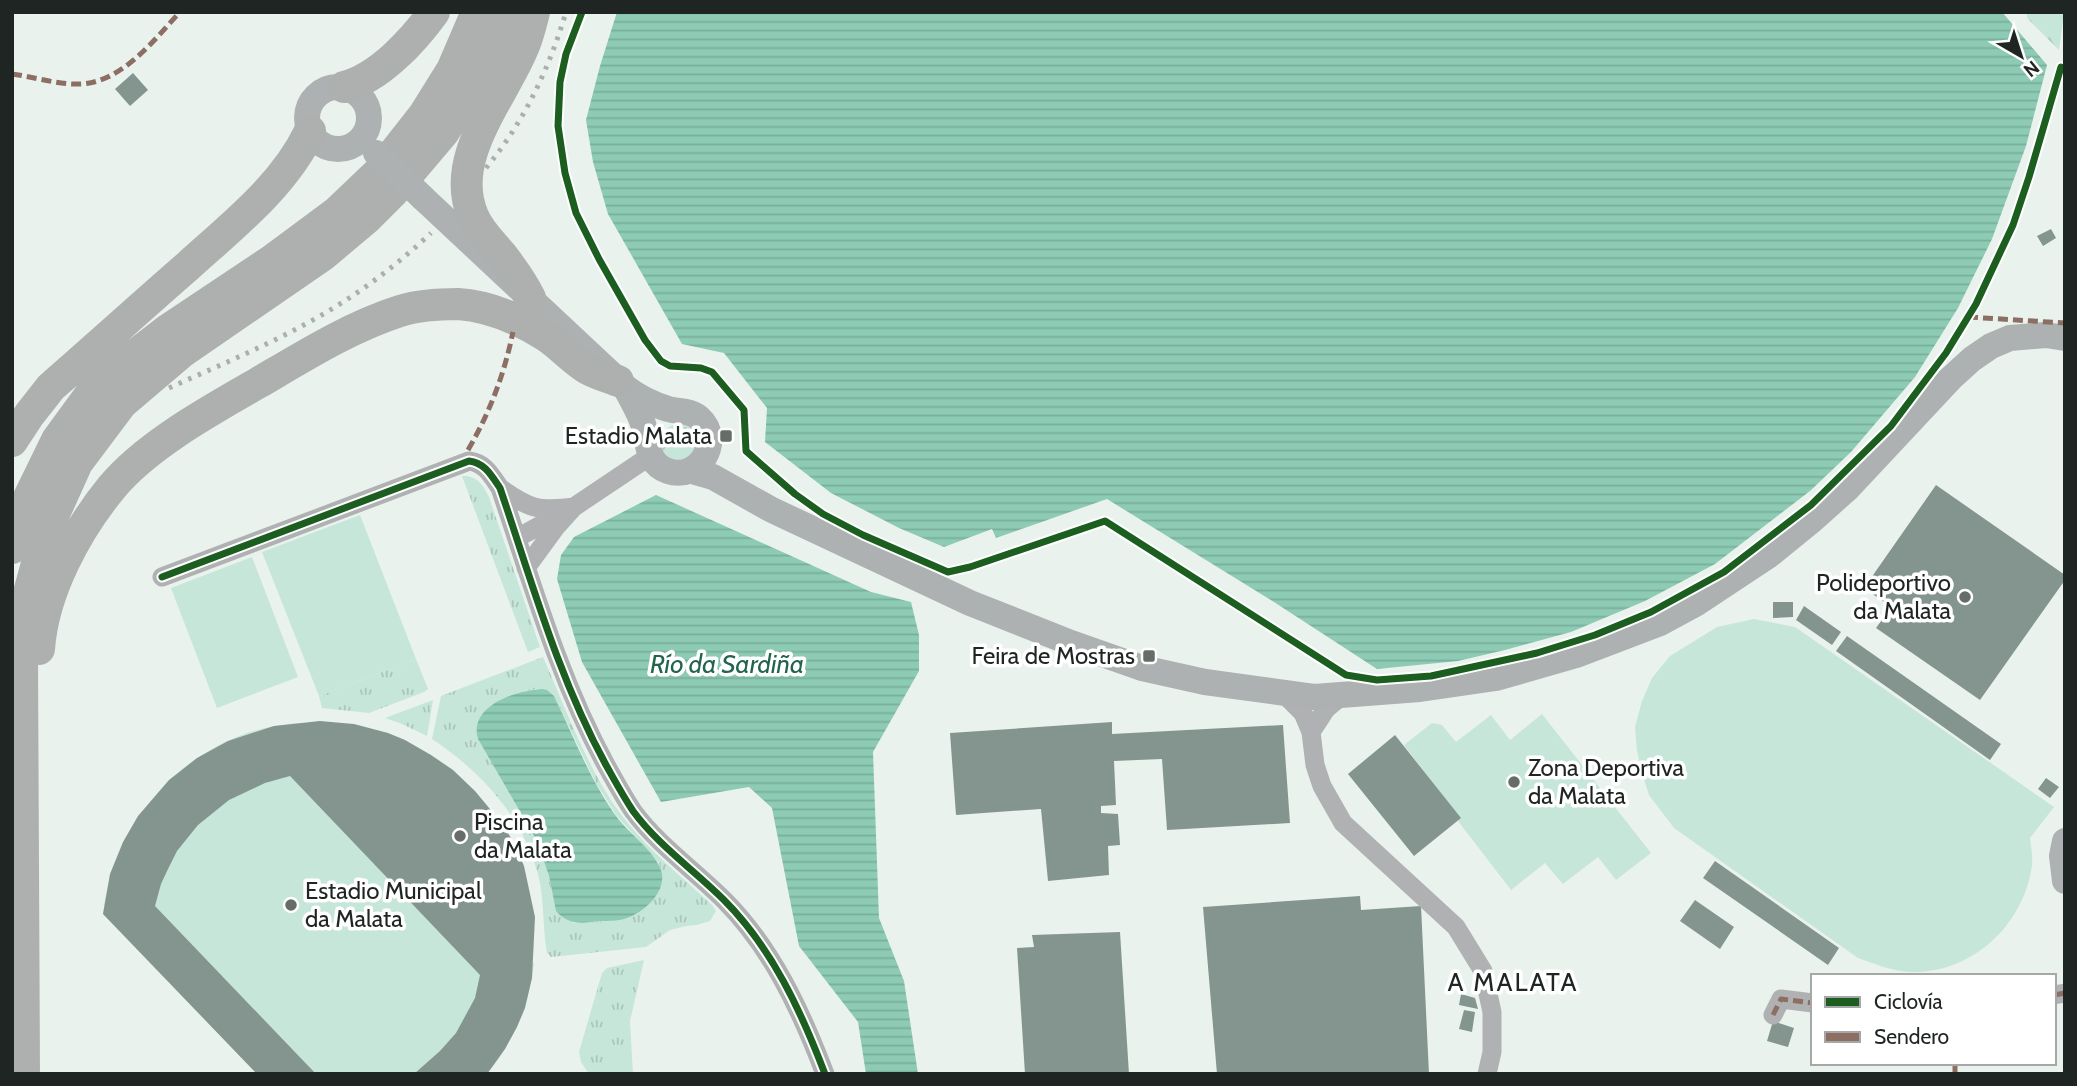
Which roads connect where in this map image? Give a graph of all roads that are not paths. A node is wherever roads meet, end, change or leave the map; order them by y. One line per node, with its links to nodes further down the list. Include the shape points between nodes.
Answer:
1 (435, 12): 5 (highway, via 373,75)
2 (477, 12): 20 (highway, via 452,70 380,171 326,220 98,384 57,440 18,520)
3 (506, 12): 26 (highway, via 493,48 460,107 393,192 323,255 182,352 132,394 77,463 45,534 26,604)
4 (534, 12): 8 (highway, via 524,47 468,160 465,182 480,231)
5 (344, 87): 6 (main road, via 317,95 307,112); 7 (main road, via 360,96 369,113)
6 (310, 131): 7 (main road, via 333,149); 12 (highway, via 285,171 239,219 51,387)
7 (368, 146): 8 (main road, bridge)
8 (530, 298): 10 (main road)
9 (2065, 338): 24 (main road, via 2010,338 1972,359 1856,481 1810,522 1733,580 1660,623 1576,656 1496,678)
10 (622, 384): 11 (main road, via 644,401); 14 (main road, via 641,418); 26 (highway, via 588,369 518,320 488,308 433,304 402,310 342,336 155,447 113,485 80,530 58,575 41,629 31,758)
11 (673, 410): 13 (main road, via 699,418); 14 (main road, via 655,419)
12 (12, 441)
13 (710, 442): 15 (main road, via 708,452); 16 (main road)
14 (648, 446): 15 (main road, via 664,470); 18 (street)
15 (692, 471): 16 (main road)
16 (732, 486): 23 (main road, via 772,510 970,603 1071,643 1142,668)
17 (500, 488): 18 (street, via 534,508); 19 (street); 22 (street, via 484,467 469,461)
18 (574, 507): 19 (street); 21 (street)
19 (517, 538): 21 (street)
20 (12, 548)
21 (526, 568): 32 (street, via 574,701 618,788 645,826 753,934 796,1004)
22 (162, 577)
23 (1283, 692): 24 (main road); 25 (street, via 1303,713)
24 (1343, 695): 25 (street, via 1326,709)
25 (1311, 732): 33 (street, via 1318,775 1343,822 1456,926 1483,971 1492,1012)
26 (24, 786): 31 (highway)
27 (2065, 841): 28 (main road)
28 (2065, 881)
29 (1811, 1003): 30 (street, via 1781,999)
30 (1773, 1015)
31 (24, 1074)
32 (825, 1074)
33 (1487, 1074)

